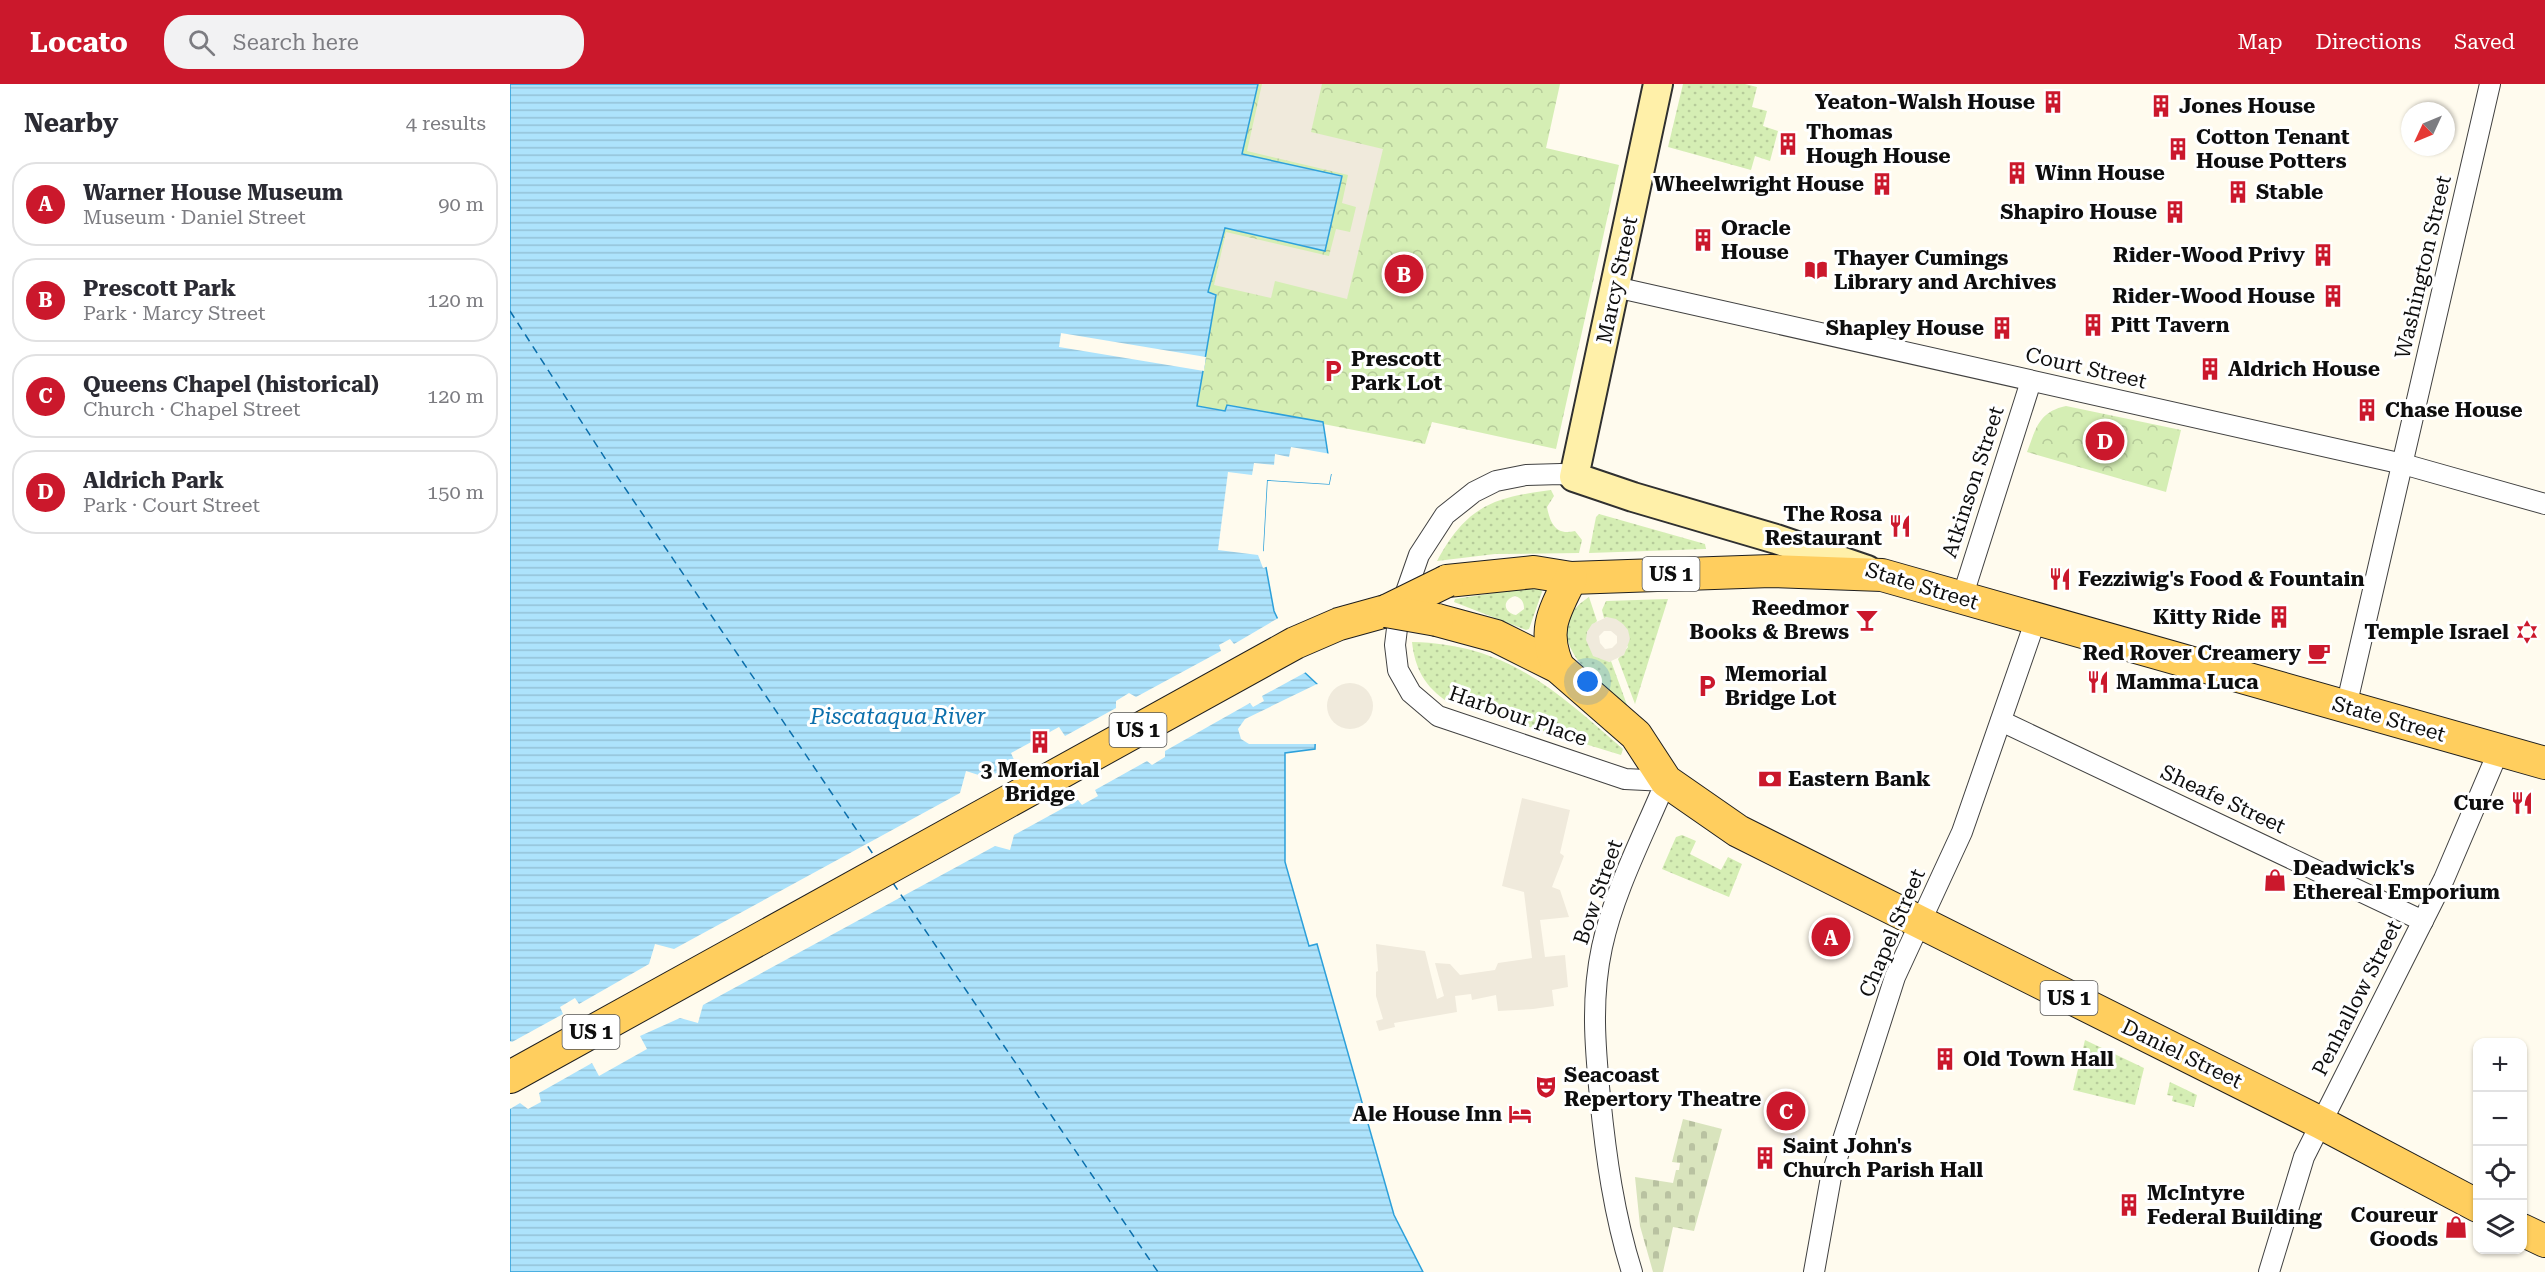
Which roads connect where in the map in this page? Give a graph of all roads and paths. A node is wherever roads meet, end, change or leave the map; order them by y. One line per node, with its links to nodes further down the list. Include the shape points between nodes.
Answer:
1 (1658, 84): 3 (street, Marcy Street)
2 (2490, 84): 5 (street, Washington Street)
3 (1615, 287): 4 (street, Court Street); 6 (street, Marcy Street)
4 (2031, 381): 5 (street, Court Street); 10 (street, Atkinson Street)
5 (2403, 464): 7 (street, Court Street); 15 (street, Washington Street)
6 (1574, 477): 8 (street, State Street); 13 (street, State Street, via 1552,474 1507,478 1486,485 1453,508 1428,539 1414,567 1399,612)
7 (2545, 504)
8 (1882, 575): 9 (main road, US 1, via 1771,571); 10 (main road, State Street / US 1)
9 (1570, 578): 11 (main road, US 1, bridge, via 1534,572 1447,581); 14 (main road, via 1550,624 1549,639)
10 (1962, 598): 12 (main road, State Street / US 1)
11 (1386, 611): 14 (main road, US 1, bridge, via 1496,636); 22 (main road, US 1, via 1339,624 1295,643)
12 (2036, 619): 15 (main road, State Street / US 1); 16 (street, Chapel Street)
13 (1395, 645): 19 (street, Harbour Place, via 1398,670 1407,688 1438,716 1625,779)
14 (1558, 667): 19 (main road, US 1, via 1636,735)
15 (2346, 707): 17 (main road, State Street / US 1)
16 (2001, 721): 20 (street, Sheafe Street); 21 (street, Chapel Street, via 1962,832)
17 (2499, 750): 18 (main road, State Street / US 1); 20 (street, Penhallow Street)
18 (2545, 763)
19 (1666, 781): 21 (main road, Daniel Street / US 1, via 1738,831); 27 (street, Bow Street, via 1602,945 1595,998 1594,1034 1608,1170)
20 (2423, 921): 23 (street, Penhallow Street)
21 (1920, 923): 23 (main road, Daniel Street / US 1); 28 (street, Chapel Street, via 1895,976 1831,1177)
22 (510, 1077)
23 (2321, 1124): 24 (main road, Daniel Street / US 1); 29 (street, Penhallow Street, via 2304,1157)
24 (2473, 1203)
25 (2527, 1232): 26 (main road)
26 (2545, 1241)
27 (1632, 1272)
28 (1814, 1272)
29 (2269, 1272)

